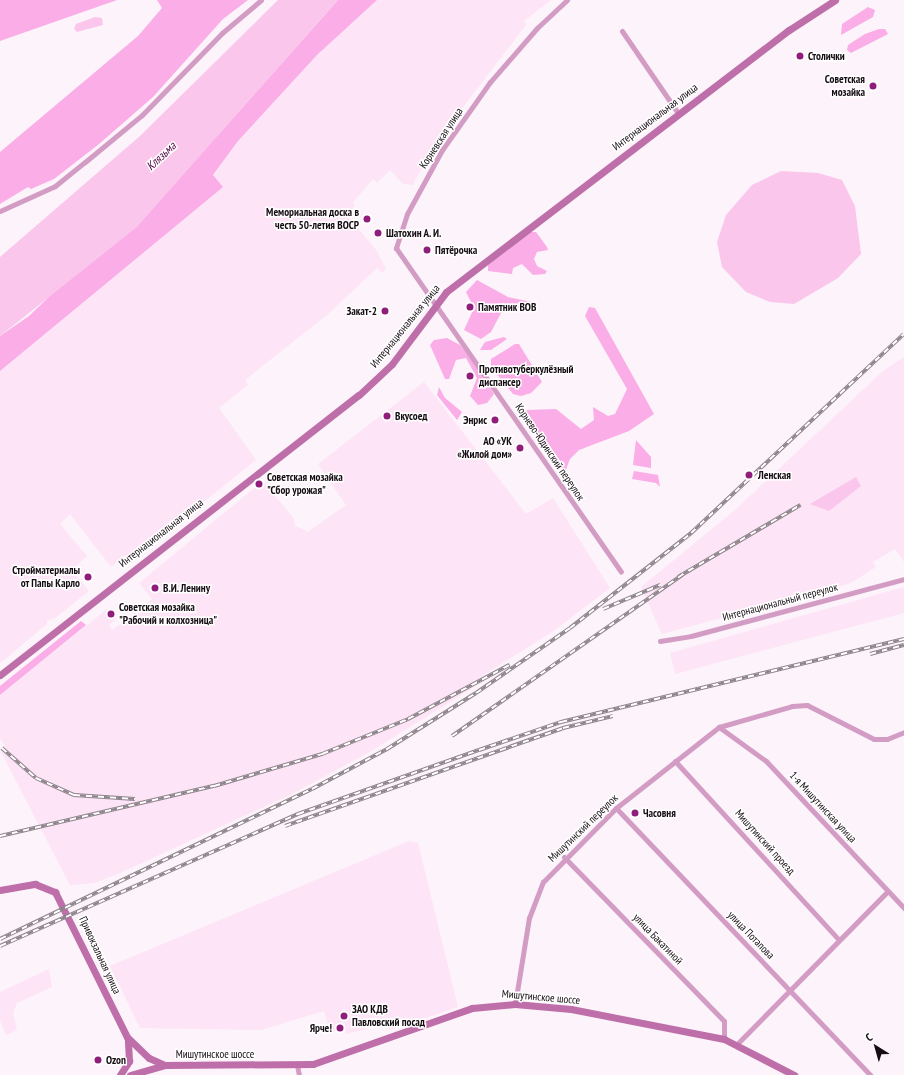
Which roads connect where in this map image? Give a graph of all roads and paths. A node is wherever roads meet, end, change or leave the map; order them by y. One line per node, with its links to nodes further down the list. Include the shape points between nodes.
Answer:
1 (261, 0): 6 (street, via 222,33 142,115 85,162 55,186)
2 (567, 0): 7 (street, Корневская улица, via 537,28 490,82 442,150 408,214 396,248)
3 (835, 0): 5 (street, Интернациональная улица, via 789,30)
4 (622, 31): 5 (street)
5 (678, 114): 7 (street, Интернациональная улица, via 446,292)
6 (0, 210)
7 (437, 304): 8 (street, Корнево-Юдинский переулок); 11 (street, Интернациональная улица, via 392,364 359,395)
8 (621, 572)
9 (904, 579): 10 (street, Интернациональный переулок, via 691,636)
10 (660, 641)
11 (0, 675)
12 (719, 727): 13 (street, via 792,706 807,705 874,739 887,739); 14 (street, Мишутинский переулок); 18 (street, 1-я Мишутинская улица, via 766,761)
13 (904, 732)
14 (675, 761): 15 (street, Мишутинский переулок); 20 (street, Мишутинский проезд)
15 (616, 808): 16 (street, Мишутинский переулок); 21 (street, улица Потапова)
16 (564, 857): 22 (street, Мишутинский переулок, via 534,898); 24 (street, улица Бакатиной, via 724,1021)
17 (0, 890): 23 (street, Привокзальная улица, via 35,884 55,892)
18 (887, 892): 19 (street, 1-я Мишутинская улица); 20 (street)
19 (904, 908)
20 (838, 939): 21 (street)
21 (789, 989): 25 (street); 32 (street, улица Потапова)
22 (515, 1004): 24 (street, Мишутинское шоссе, via 571,1009); 27 (street, Мишутинское шоссе, via 472,1008 326,1061)
23 (127, 1037): 26 (street, Привокзальная улица, via 148,1058); 28 (street, via 129,1061)
24 (724, 1039): 25 (street, Мишутинское шоссе)
25 (737, 1044): 31 (street, Мишутинское шоссе)
26 (165, 1065): 27 (street, Мишутинское шоссе); 29 (street)
27 (297, 1065): 30 (street)
28 (120, 1075)
29 (130, 1075)
30 (299, 1075)
31 (794, 1075)
32 (870, 1075)

